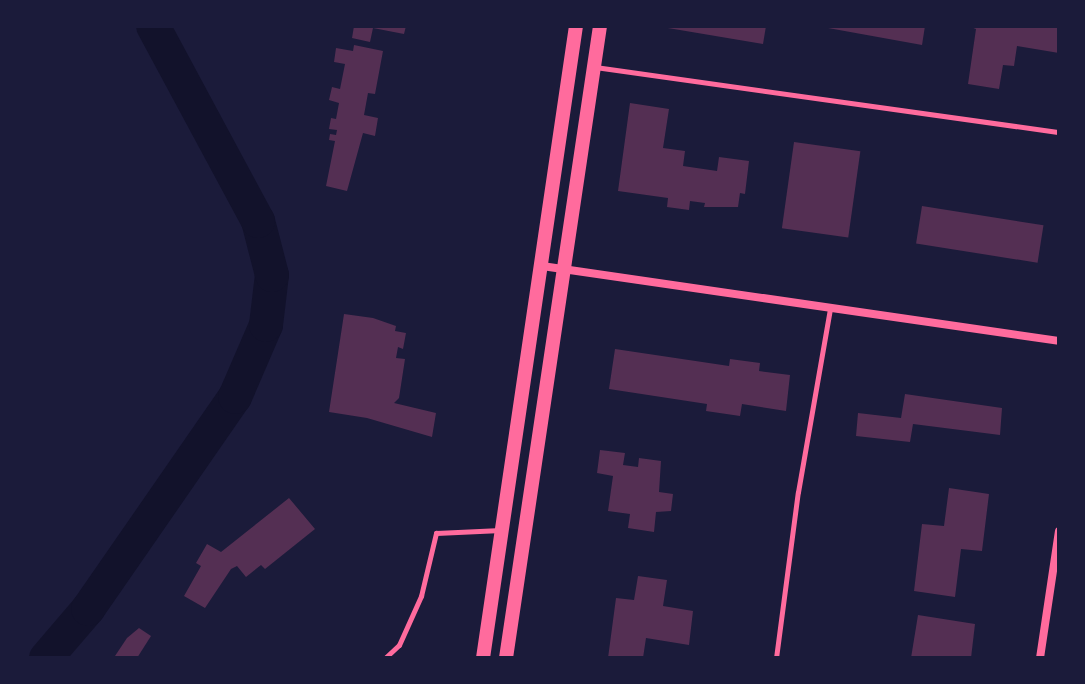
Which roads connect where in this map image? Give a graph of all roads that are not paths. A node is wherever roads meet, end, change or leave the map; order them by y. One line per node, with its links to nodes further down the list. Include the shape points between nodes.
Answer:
1 (576, 26): 5 (main road)
2 (600, 26): 3 (main road)
3 (594, 67): 4 (lane); 6 (main road)
4 (1059, 132)
5 (542, 266): 6 (street); 9 (main road)
6 (564, 269): 7 (street); 11 (main road)
7 (830, 307): 8 (street); 15 (lane)
8 (1059, 341)
9 (502, 530): 11 (main road); 12 (lane, via 436,533 421,596 399,645); 13 (main road)
10 (1059, 531): 16 (street)
11 (524, 533): 14 (main road)
12 (385, 658)
13 (483, 658)
14 (506, 658)
15 (776, 658)
16 (1040, 658)

